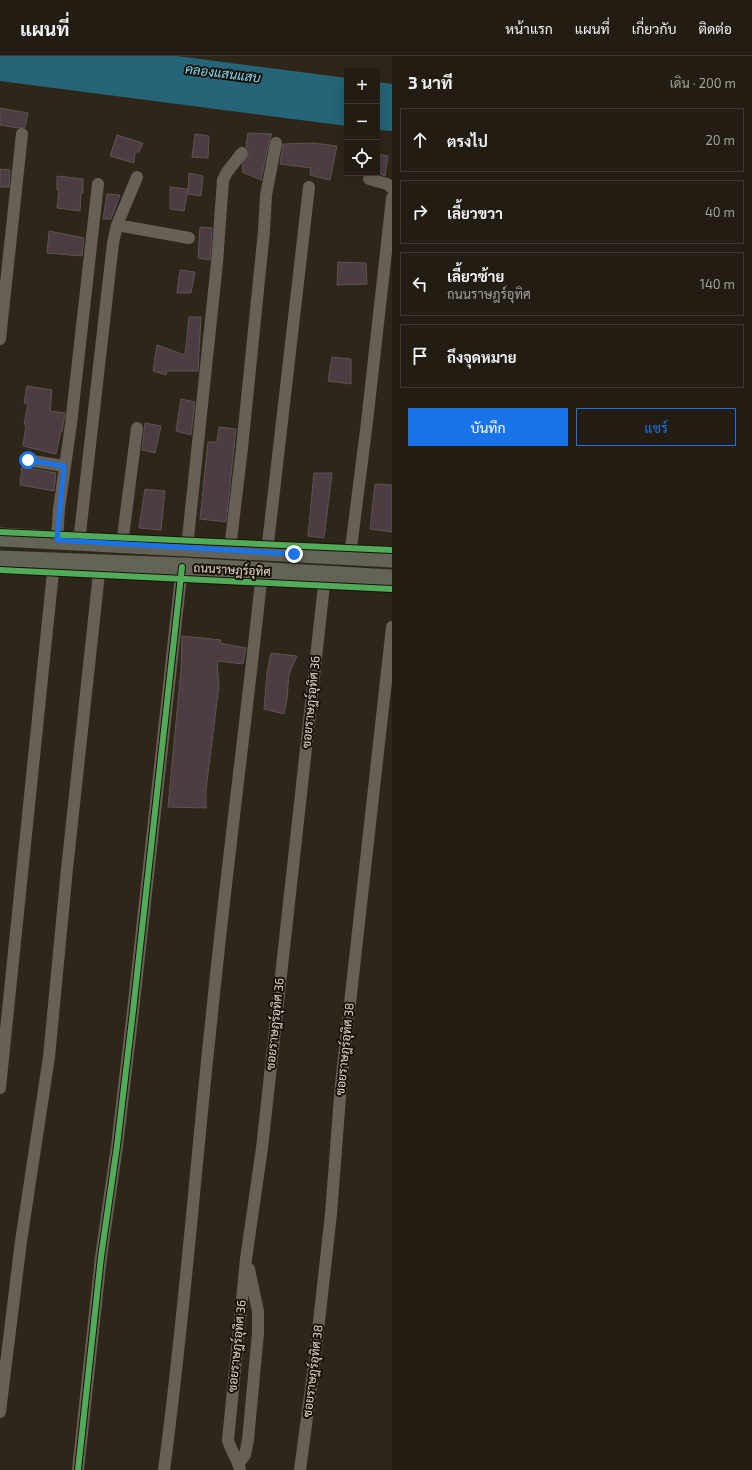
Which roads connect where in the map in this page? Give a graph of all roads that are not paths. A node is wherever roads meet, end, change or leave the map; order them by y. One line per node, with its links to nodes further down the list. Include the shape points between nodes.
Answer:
1 (22, 134): 12 (street)
2 (276, 143): 21 (street, via 266,195)
3 (242, 153): 20 (street, via 223,180 217,263)
4 (137, 177): 10 (street)
5 (369, 179): 8 (street)
6 (98, 184): 15 (street)
7 (309, 187): 22 (street)
8 (392, 188)
9 (392, 198): 23 (street, via 368,422)
10 (117, 225): 11 (street); 18 (street, via 102,333)
11 (189, 238)
12 (0, 339)
13 (137, 428): 19 (street)
14 (28, 460): 15 (street)
15 (64, 466): 17 (street)
16 (0, 538): 17 (main road, ถนนราษฎร์อุทิศ)
17 (57, 540): 18 (main road, ถนนราษฎร์อุทิศ)
18 (80, 542): 19 (main road, ถนนราษฎร์อุทิศ)
19 (122, 544): 20 (main road, ถนนราษฎร์อุทิศ)
20 (187, 547): 21 (main road, ถนนราษฎร์อุทิศ)
21 (230, 549): 22 (main road, ถนนราษฎร์อุทิศ)
22 (267, 552): 23 (main road, ถนนราษฎร์อุทิศ)
23 (350, 556): 24 (main road, ถนนราษฎร์อุทิศ)
24 (392, 558)
25 (0, 560): 26 (main road, ถนนราษฎร์อุทิศ)
26 (54, 562): 27 (main road, ถนนราษฎร์อุทิศ); 33 (street)
27 (100, 564): 28 (main road, ถนนราษฎร์อุทิศ); 35 (street, via 49,1057 21,1241)
28 (182, 568): 29 (main road, ถนนราษฎร์อุทิศ); 37 (street)
29 (262, 572): 30 (main road, ถนนราษฎร์อุทิศ); 38 (street, via 224,895)
30 (326, 576): 31 (main road, ถนนราษฎร์อุทิศ); 34 (street, ซอยราษฎร์อุทิศ 36, via 262,1148)
31 (392, 579)
32 (392, 627): 39 (street, ซอยราษฎร์อุทิศ 38, via 341,1084 331,1214)
33 (0, 1088)
34 (246, 1258): 36 (street, ซอยราษฎร์อุทิศ 36, via 228,1440); 36 (street, via 258,1311 258,1333 248,1440)
35 (0, 1412)
36 (239, 1467)
37 (78, 1470)
38 (164, 1470)
39 (300, 1470)

